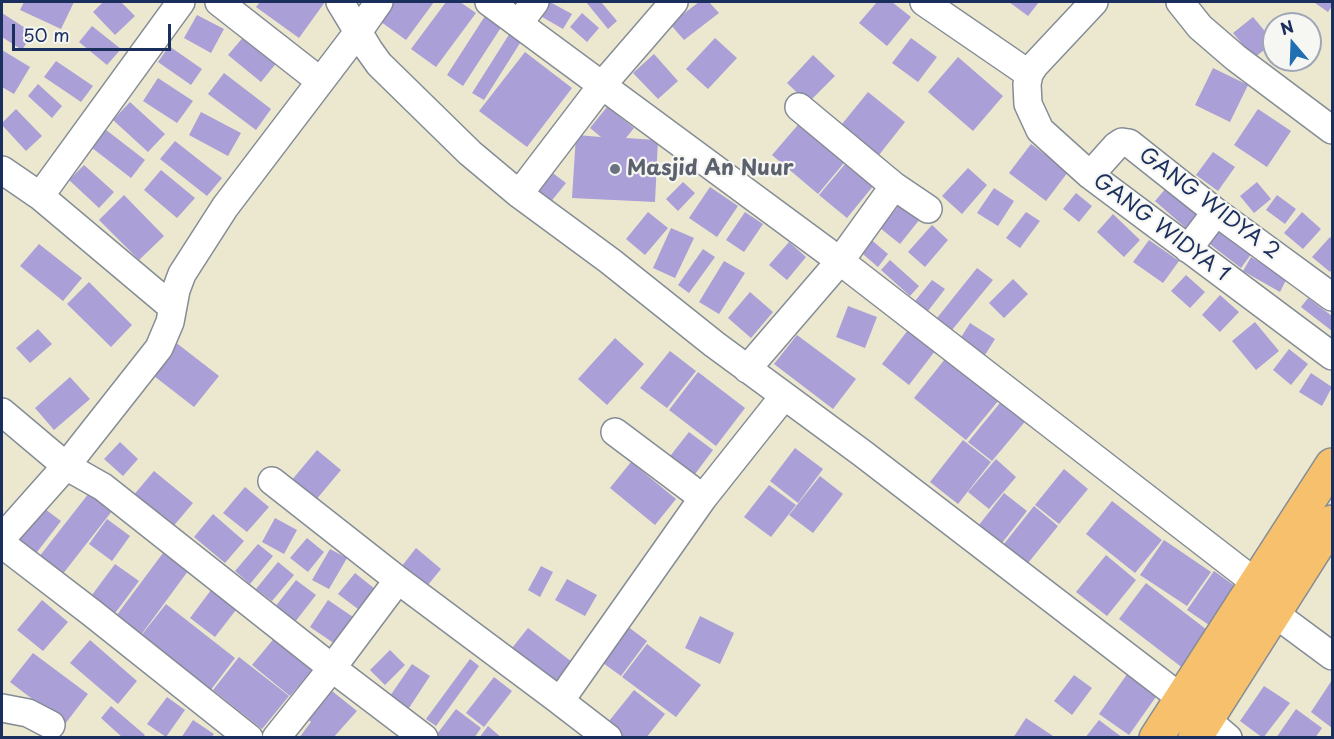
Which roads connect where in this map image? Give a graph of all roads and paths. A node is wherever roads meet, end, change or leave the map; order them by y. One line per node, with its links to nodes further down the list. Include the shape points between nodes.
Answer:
1 (181, 2): 22 (street)
2 (219, 2): 14 (street)
3 (340, 2): 12 (street)
4 (379, 2): 12 (street)
5 (489, 2): 11 (street)
6 (535, 2): 11 (street)
7 (674, 2): 15 (street)
8 (924, 2): 13 (street)
9 (1094, 2): 13 (street)
10 (1180, 2): 17 (street, via 1200,27 1236,58)
11 (519, 23): 15 (street)
12 (358, 32): 14 (street); 21 (street, via 380,64 470,153)
13 (1029, 74): 19 (street, GANG WIDYA 1, via 1026,96 1035,123)
14 (320, 81): 28 (street, via 225,207 182,274)
15 (603, 84): 21 (street); 26 (street)
16 (799, 107): 20 (street)
17 (1332, 130)
18 (2, 170): 22 (street)
19 (1090, 175): 24 (street, GANG WIDYA 2, via 1116,146 1126,142); 25 (street, GANG WIDYA 1)
20 (894, 186): 23 (street); 26 (street)
21 (519, 194): 30 (street)
22 (40, 196): 28 (street)
23 (928, 209)
24 (1216, 212): 25 (street); 27 (street, GANG WIDYA 2)
25 (1188, 249): 29 (street, GANG WIDYA 1)
26 (840, 261): 30 (street); 42 (street)
27 (1332, 297)
28 (172, 307): 35 (street, via 159,348)
29 (1332, 356)
30 (747, 369): 31 (street)
31 (784, 396): 37 (street); 46 (street)
32 (2, 412): 35 (street)
33 (615, 432): 37 (street)
34 (1332, 465): 42 (main road)
35 (66, 466): 39 (street); 45 (street, via 103,487)
36 (272, 481): 41 (street)
37 (703, 498): 47 (street)
38 (1332, 522): 43 (main road)
39 (2, 538)
40 (2, 544): 51 (street)
41 (398, 580): 45 (street); 47 (street)
42 (1256, 583): 46 (main road)
43 (1274, 613): 44 (street); 50 (main road)
44 (1332, 656)
45 (332, 668): 52 (street); 53 (street)
46 (1181, 698): 50 (street); 55 (main road)
47 (560, 701): 54 (street)
48 (2, 708): 49 (street, via 28,713)
49 (51, 725)
50 (1210, 731)
51 (249, 738)
52 (276, 738)
53 (423, 738)
54 (608, 738)
55 (1156, 738)

